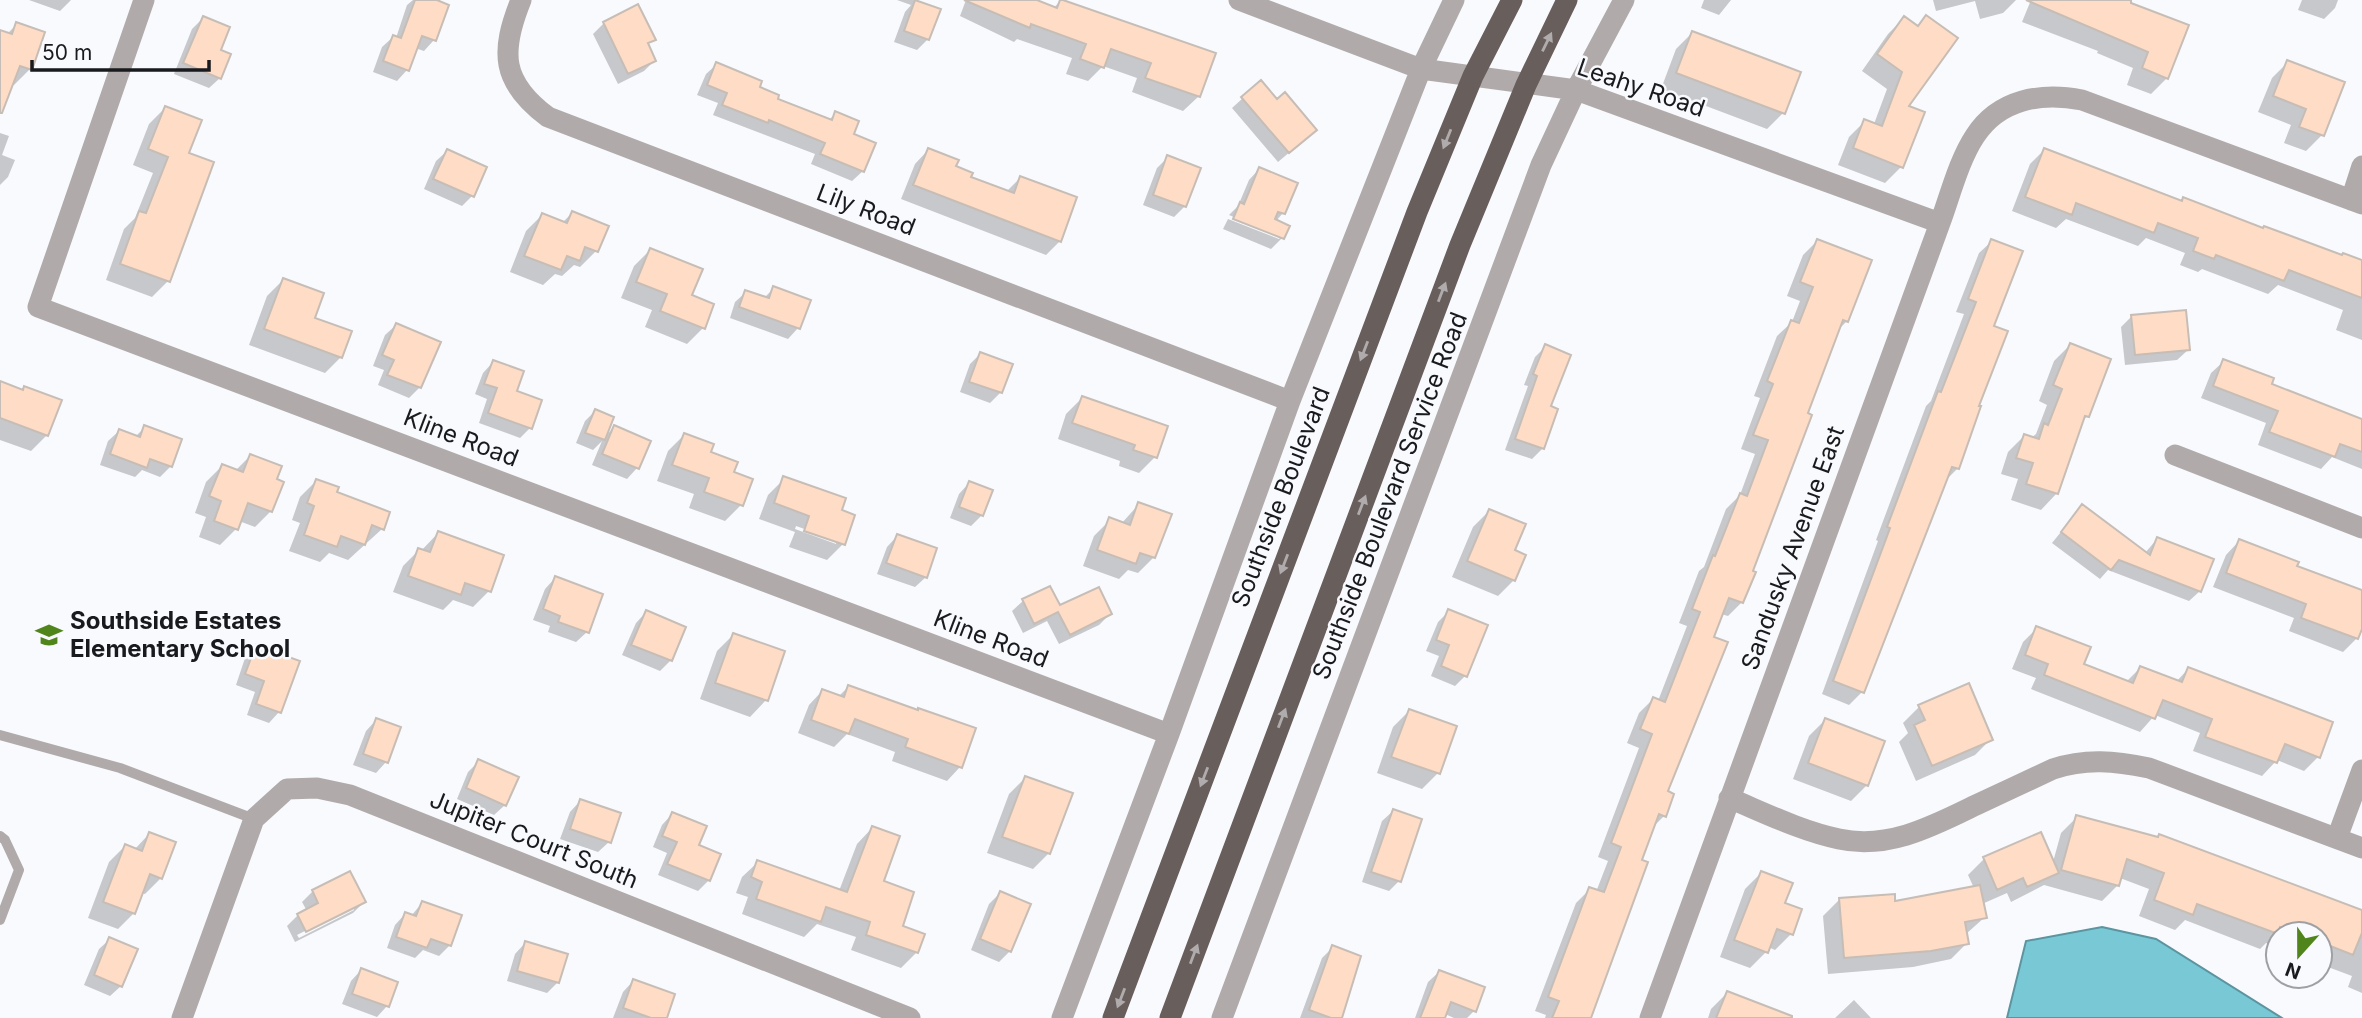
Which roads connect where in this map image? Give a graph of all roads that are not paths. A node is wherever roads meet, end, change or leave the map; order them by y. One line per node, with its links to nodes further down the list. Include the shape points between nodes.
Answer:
1 (144, 0): 18 (street, Kline Road, via 38,307)
2 (521, 0): 15 (street, Lily Road, via 509,30 508,65 517,88 548,117)
3 (1240, 0): 8 (street, Leahy Road)
4 (1454, 0): 8 (street)
5 (1512, 0): 9 (highway, Southside Boulevard)
6 (1567, 0): 10 (highway, one-way to 6)
7 (1624, 0): 11 (street, Southside Boulevard Service Road)
8 (1421, 69): 9 (street, Leahy Road); 15 (street)
9 (1473, 76): 10 (street, Leahy Road); 30 (highway, Southside Boulevard, one-way to 30, via 1417,212)
10 (1527, 85): 11 (street, Leahy Road); 31 (highway, one-way to 10, via 1458,251)
11 (1576, 90): 14 (street, Leahy Road); 32 (street, Southside Boulevard Service Road, via 1541,165)
12 (2362, 166): 13 (street)
13 (2357, 202): 14 (street, Sandusky Avenue East, via 2058,95 2018,102 1975,135)
14 (1940, 223): 21 (street, Sandusky Avenue East)
15 (1290, 401): 18 (street)
16 (2175, 455): 17 (street)
17 (2362, 528)
18 (1169, 734): 29 (street)
19 (1, 738): 22 (lane, via 121,768)
20 (2362, 770): 24 (street)
21 (1729, 798): 24 (street, via 1812,832 1868,842 1930,827 2053,769 2118,761); 33 (street, Sandusky Avenue East)
22 (254, 819): 27 (street, Jupiter Court South); 28 (street, Jupiter Court South, via 287,789 317,788 350,795)
23 (0, 836): 26 (lane, via 19,870)
24 (2337, 838): 25 (street)
25 (2362, 848)
26 (0, 920)
27 (182, 1018)
28 (911, 1018)
29 (1062, 1018)
30 (1113, 1018)
31 (1170, 1018)
32 (1222, 1018)
33 (1650, 1018)

